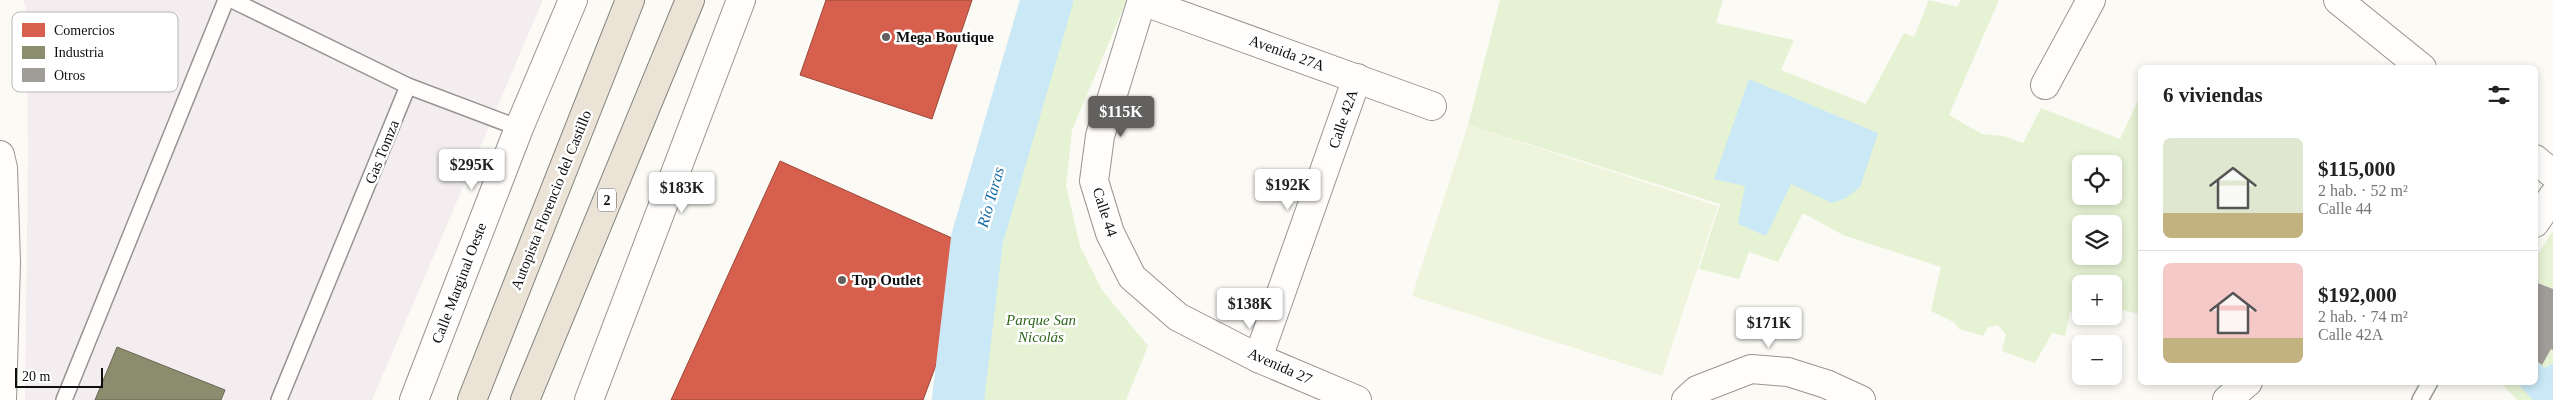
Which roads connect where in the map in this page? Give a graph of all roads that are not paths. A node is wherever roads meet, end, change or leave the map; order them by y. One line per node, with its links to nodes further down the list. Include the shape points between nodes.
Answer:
1 (226, 0): 26 (lane)
2 (232, 0): 13 (lane)
3 (573, 0): 15 (street, Calle Marginal Oeste)
4 (630, 0): 29 (highway, Autopista Florencio del Castillo)
5 (690, 0): 30 (highway, 2)
6 (2091, 0): 12 (street)
7 (2338, 0): 10 (street)
8 (1142, 1): 11 (street, Avenida 27A); 21 (street, Calle 44, via 1100,136 1094,181 1110,233)
9 (739, 7): 31 (street)
10 (2418, 65)
11 (1357, 78): 14 (street, Avenida 27A); 22 (street, Calle 42A)
12 (2045, 85)
13 (408, 86): 15 (lane); 27 (lane, Gas Tomza)
14 (1432, 106)
15 (519, 128): 28 (street, Calle Marginal Oeste)
16 (0, 155): 25 (street, via 4,168 6,262)
17 (2538, 162): 18 (street)
18 (2553, 174)
19 (2553, 196): 20 (street)
20 (2538, 218)
21 (1132, 277): 22 (street, Avenida 27, via 1178,317)
22 (1258, 358): 32 (street, Avenida 27)
23 (2244, 385): 35 (street)
24 (2428, 385): 36 (lane)
25 (2, 400)
26 (64, 400)
27 (279, 400)
28 (414, 400)
29 (472, 400)
30 (525, 400)
31 (589, 400)
32 (1357, 400)
33 (1686, 400): 34 (street, via 1697,390 1751,368 1788,372)
34 (1861, 400)
35 (2227, 400)
36 (2420, 400)

